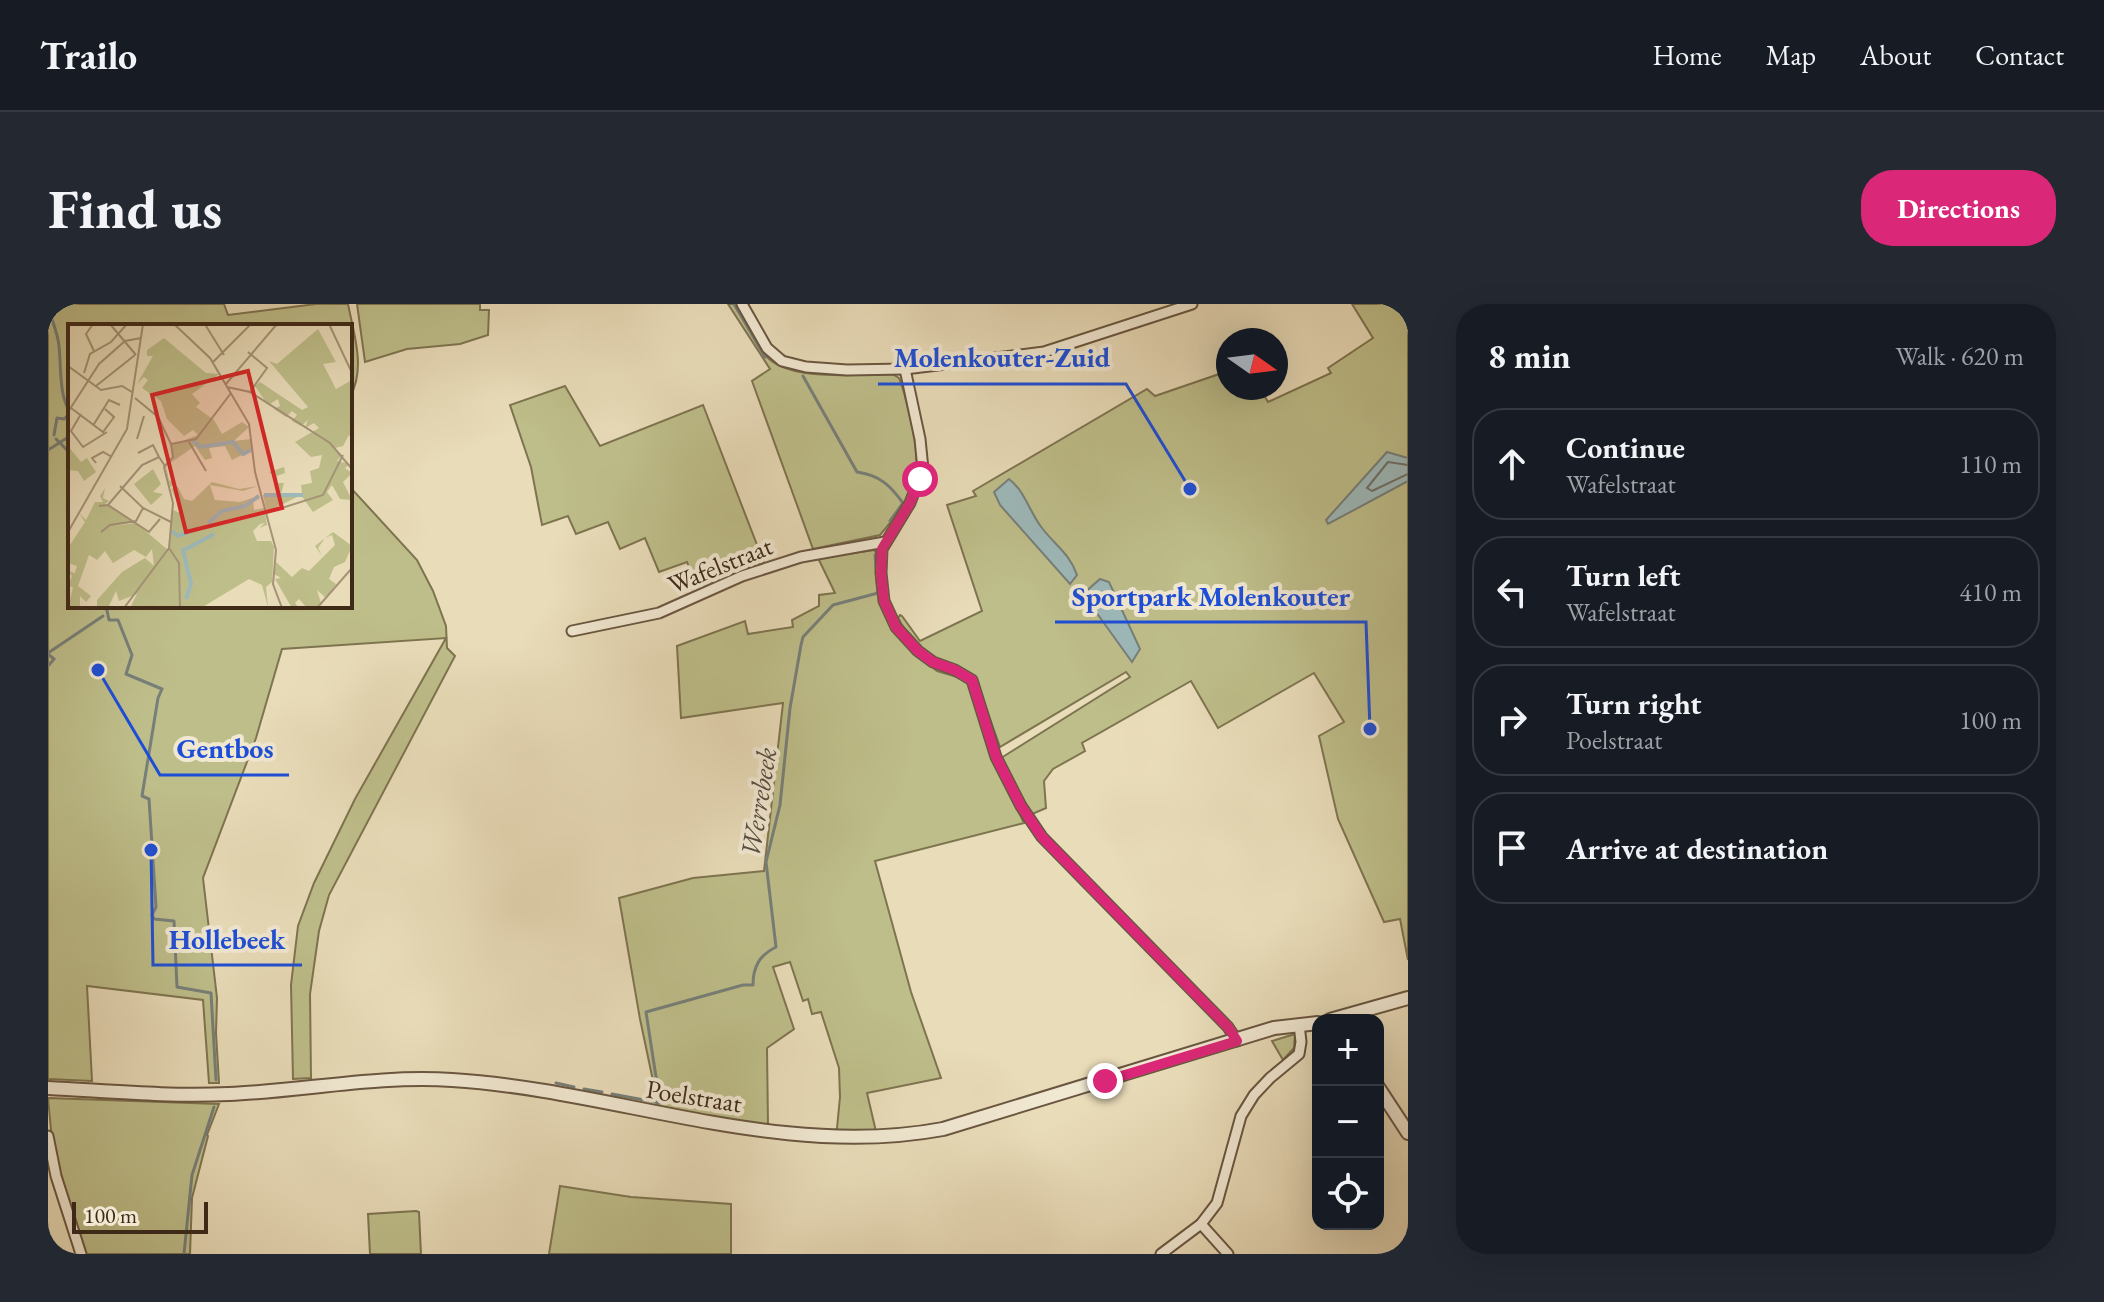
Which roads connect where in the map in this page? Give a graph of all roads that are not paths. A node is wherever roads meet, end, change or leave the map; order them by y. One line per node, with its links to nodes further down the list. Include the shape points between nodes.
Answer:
1 (742, 304): 3 (street, via 767,348 782,361 820,368)
2 (1192, 304): 3 (street, via 1044,352)
3 (905, 369): 4 (street, via 923,469 910,503)
4 (885, 542): 5 (street, Wafelstraat, via 801,557 659,613); 10 (street, via 881,573 889,615 924,656 972,680 996,757 1042,837)
5 (572, 631)
6 (1408, 998): 7 (street)
7 (1352, 1014)
8 (1312, 1023): 9 (street, Poelstraat)
9 (1299, 1024): 10 (street, Poelstraat); 15 (street, via 1299,1054 1248,1104 1217,1203)
10 (1237, 1041): 11 (street, Poelstraat, via 943,1129 891,1137 725,1124 452,1080 229,1094)
11 (48, 1088)
12 (1384, 1096): 13 (street)
13 (1408, 1133)
14 (48, 1136): 16 (street)
15 (1201, 1224): 17 (street); 18 (street)
16 (81, 1254)
17 (1161, 1254)
18 (1228, 1254)

